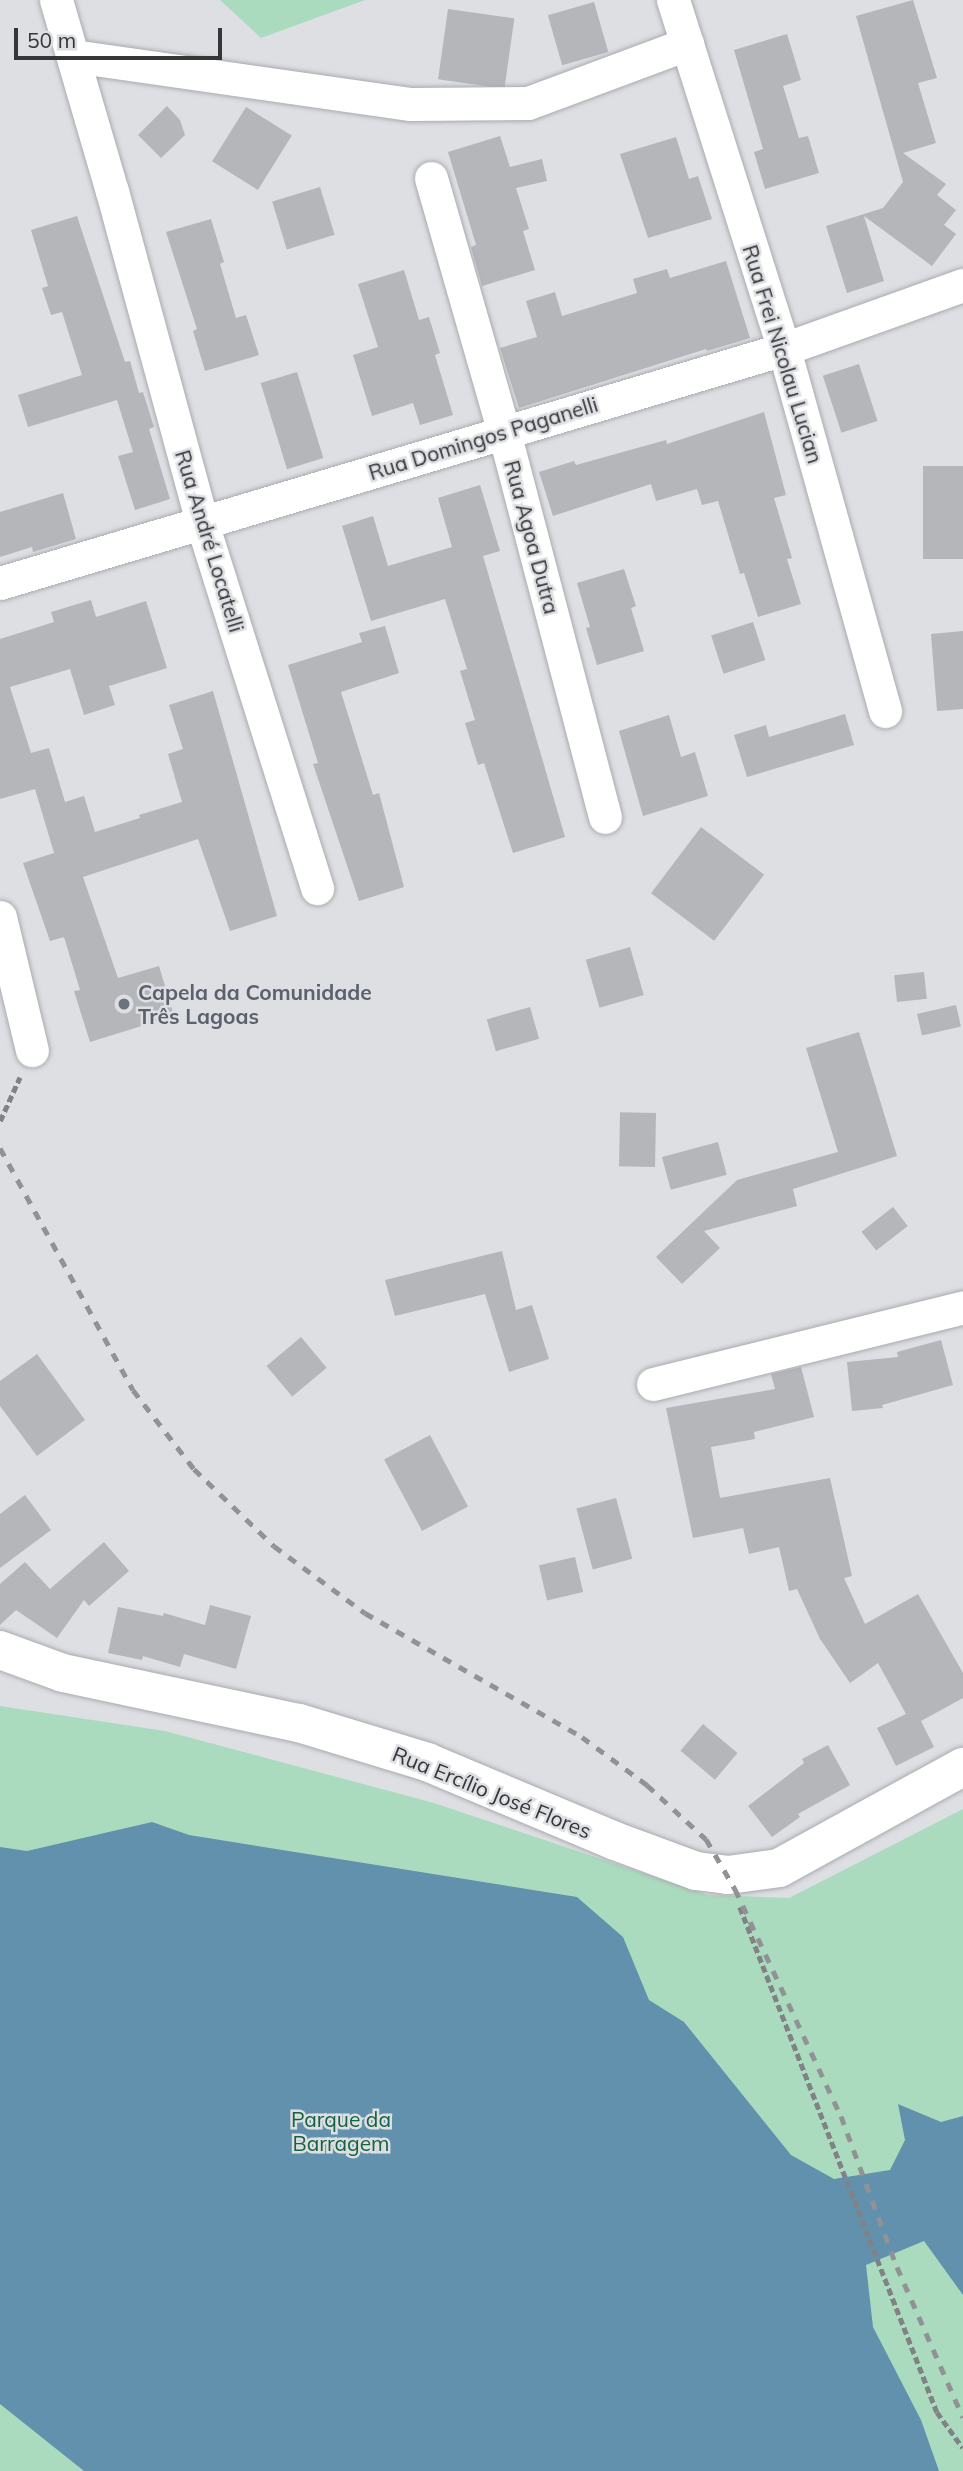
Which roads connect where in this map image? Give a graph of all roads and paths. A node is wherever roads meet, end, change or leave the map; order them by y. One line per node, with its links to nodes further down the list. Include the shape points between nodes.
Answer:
1 (56, 0): 4 (street, Rua André Locatelli)
2 (673, 0): 3 (street, Rua Frei Nicolau Lucian)
3 (687, 44): 4 (street, via 528,103 411,104); 7 (street, Rua Frei Nicolau Lucian)
4 (73, 56): 9 (street, Rua André Locatelli)
5 (431, 178): 8 (street, Rua Agoa Dutra)
6 (963, 285): 7 (street, Rua Domingos Paganelli)
7 (784, 349): 8 (street, Rua Domingos Paganelli); 11 (street, Rua Frei Nicolau Lucian)
8 (504, 432): 9 (street, Rua Domingos Paganelli); 12 (street, Rua Agoa Dutra)
9 (202, 523): 10 (street, Rua Domingos Paganelli); 13 (street, Rua André Locatelli)
10 (0, 583)
11 (885, 711)
12 (605, 817)
13 (317, 888)
14 (0, 917): 15 (street)
15 (32, 1050): 16 (path)
16 (0, 1121)
17 (963, 1307): 18 (street)
18 (653, 1384)
19 (0, 1650): 21 (street, Rua Ercílio José Flores, via 63,1673 299,1723 428,1762 615,1841 695,1871)
20 (963, 1767): 21 (street, Rua Ercílio José Flores, via 779,1868)
21 (728, 1875): 22 (path, via 937,2412)
22 (963, 2448)

